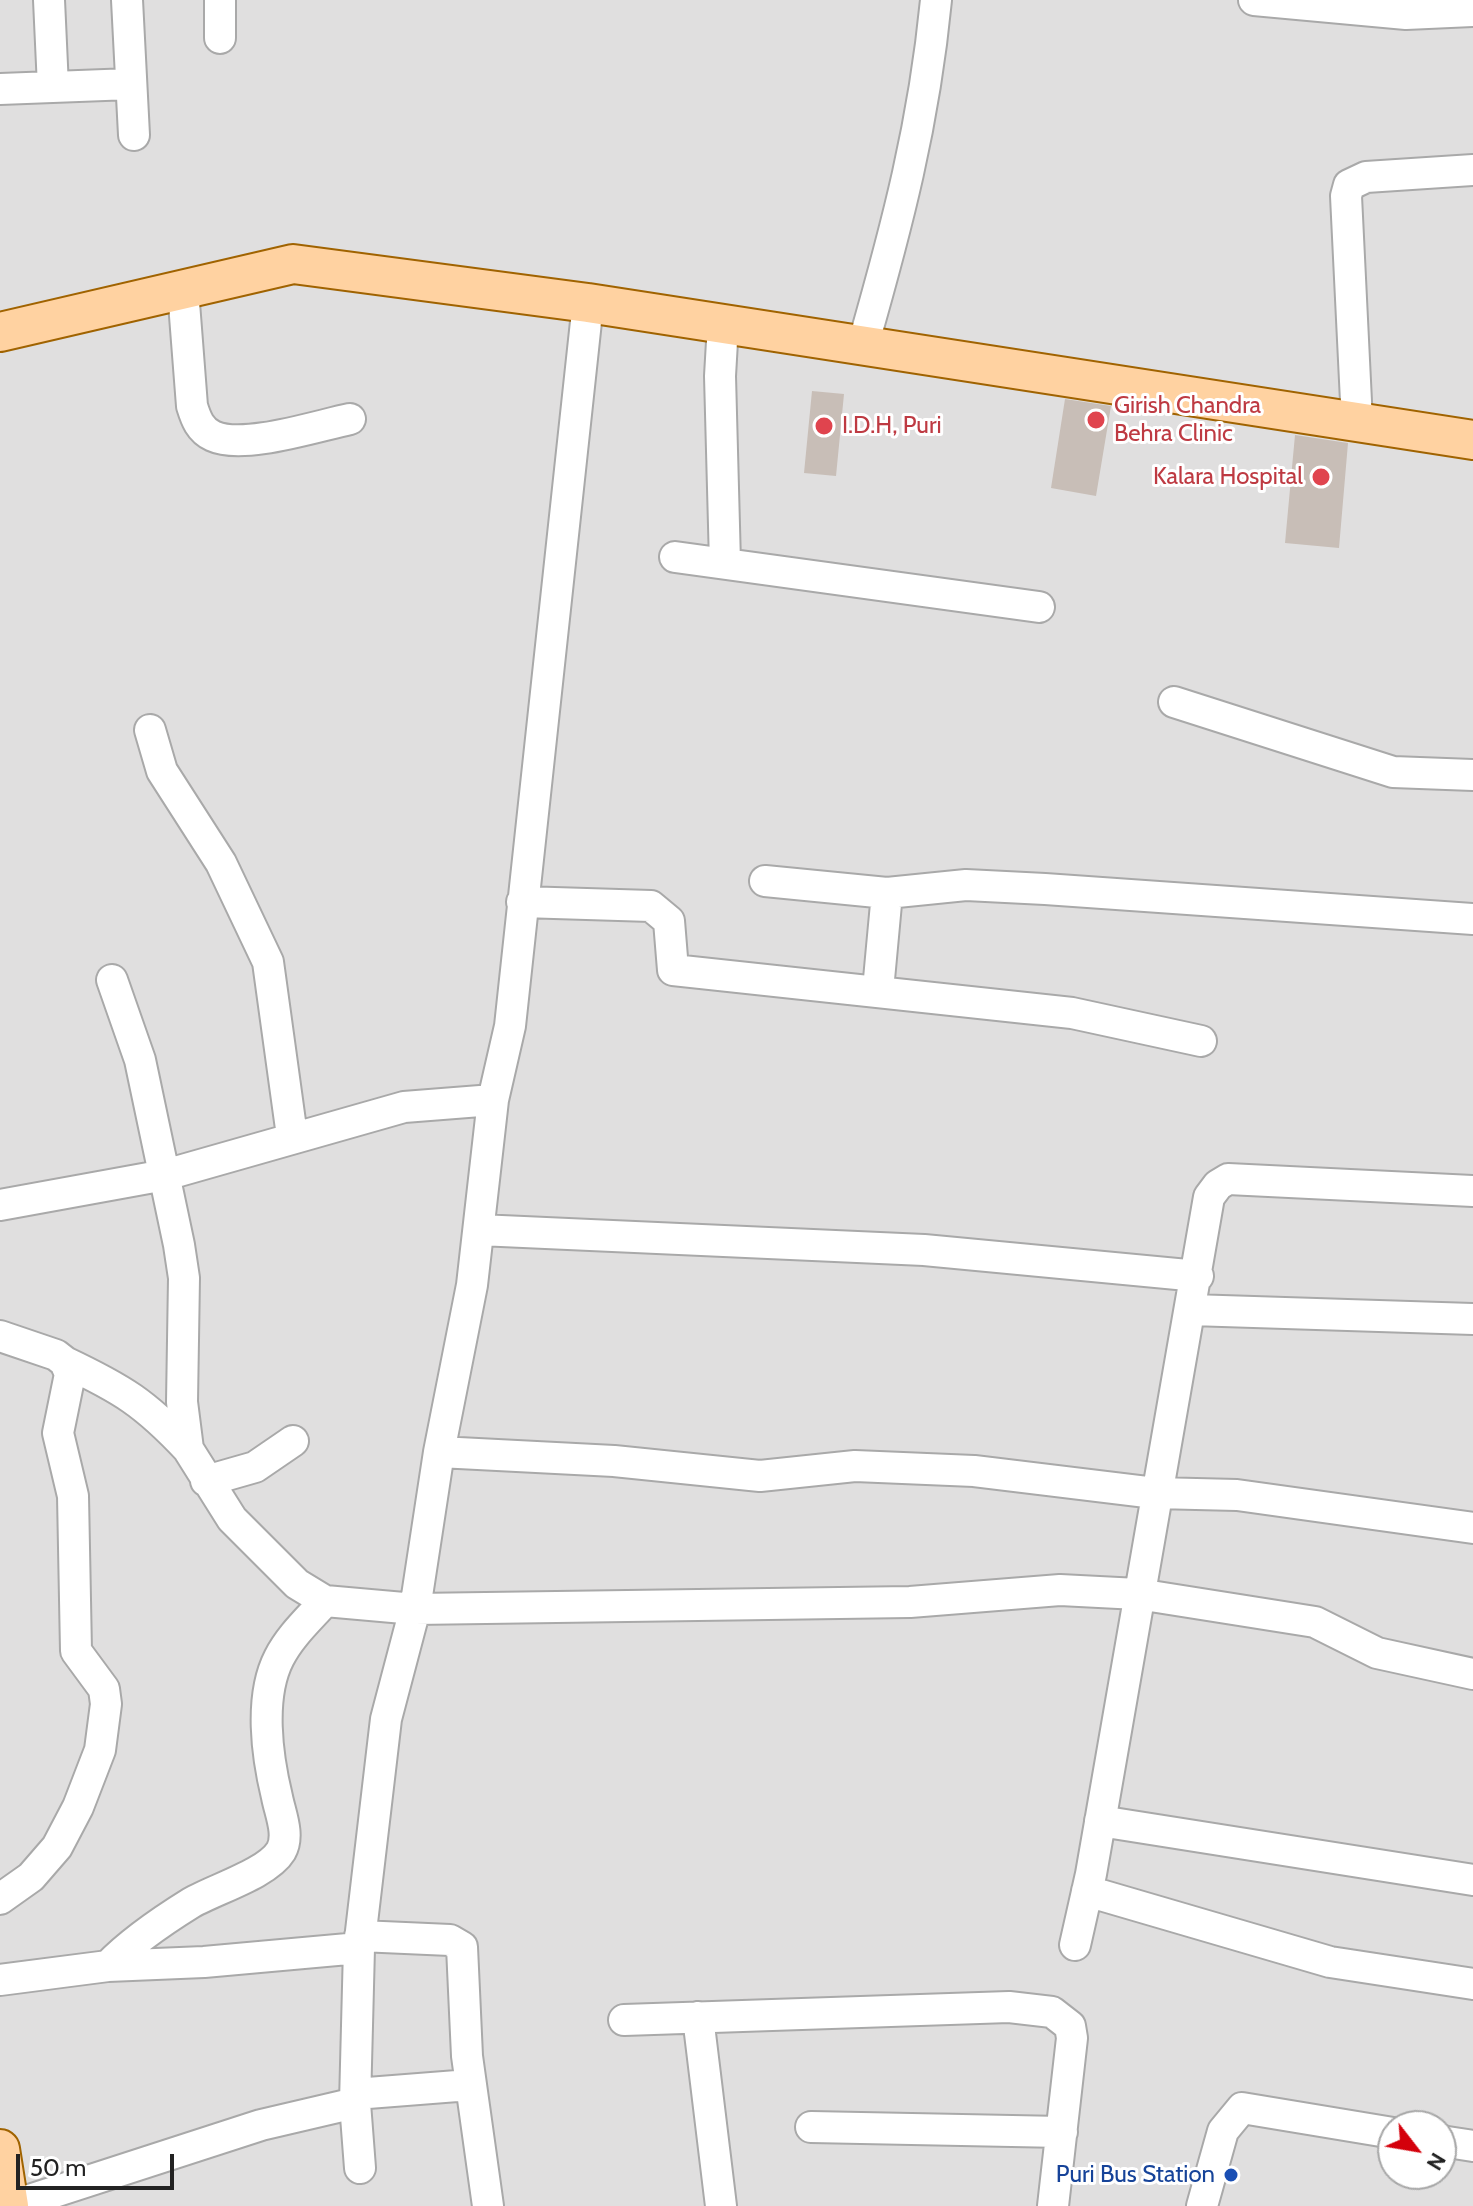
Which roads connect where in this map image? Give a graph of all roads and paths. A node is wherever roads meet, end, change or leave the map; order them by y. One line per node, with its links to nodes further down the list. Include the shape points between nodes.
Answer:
1 (49, 0): 9 (street)
2 (127, 0): 8 (street)
3 (220, 0): 7 (street)
4 (936, 0): 17 (street, via 907,189)
5 (1254, 0): 6 (street, via 1406,14)
6 (1473, 11)
7 (220, 38)
8 (131, 84): 9 (street); 11 (street)
9 (53, 87): 10 (street)
10 (0, 89)
11 (134, 135)
12 (1473, 170): 19 (street, via 1366,177 1349,185)
13 (183, 290): 14 (main road, via 293,264); 16 (main road); 18 (street, via 192,406 198,423 212,436 235,442)
14 (588, 303): 15 (main road); 29 (street)
15 (723, 324): 17 (main road); 22 (street)
16 (0, 332)
17 (863, 345): 19 (main road)
18 (350, 419)
19 (1357, 422): 20 (main road)
20 (1473, 440)
21 (675, 557): 22 (street)
22 (725, 563): 23 (street)
23 (1039, 607)
24 (1174, 702): 26 (street, via 1393,772)
25 (150, 730): 35 (street, via 162,771 221,863 268,962)
26 (1473, 775)
27 (765, 881): 28 (street)
28 (887, 893): 30 (street, via 966,885); 32 (street)
29 (522, 902): 32 (street, via 651,906 669,921 673,970); 34 (street, via 510,1026)
30 (1473, 919)
31 (112, 980): 36 (street, via 140,1060)
32 (878, 990): 33 (street, via 1072,1013)
33 (1201, 1041)
34 (493, 1100): 35 (street, via 404,1107); 39 (street)
35 (292, 1136): 36 (street)
36 (165, 1175): 38 (street); 46 (street, via 184,1278 182,1402)
37 (1473, 1191): 40 (street, via 1228,1179 1209,1197)
38 (0, 1205)
39 (479, 1230): 40 (street, via 924,1250); 47 (street)
40 (1198, 1276): 41 (street)
41 (1191, 1310): 42 (street); 49 (street)
42 (1473, 1319)
43 (0, 1336): 44 (street)
44 (65, 1362): 46 (street, via 122,1389); 58 (street, via 70,1374 58,1433 73,1496 76,1651 104,1689 106,1704 100,1750 64,1834 31,1877)
45 (293, 1441): 48 (street, via 255,1467)
46 (188, 1449): 48 (street)
47 (439, 1452): 49 (street, via 614,1461 760,1476 855,1466 974,1471); 53 (street)
48 (206, 1481): 52 (street, via 232,1519 270,1559)
49 (1155, 1493): 50 (street, via 1237,1495); 51 (street)
50 (1473, 1528)
51 (1138, 1594): 53 (street, via 1060,1590 910,1602); 54 (street, via 1315,1622 1377,1653); 55 (street)
52 (325, 1601): 53 (street); 61 (street, via 289,1641 271,1681 268,1733 283,1848 261,1868 137,1939)
53 (415, 1609): 59 (street, via 386,1719)
54 (1473, 1674)
55 (1100, 1821): 56 (street); 57 (street)
56 (1473, 1880)
57 (1087, 1891): 60 (street); 63 (street, via 1330,1962)
58 (0, 1899)
59 (360, 1942): 61 (street, via 204,1962); 66 (street, via 450,1940 462,1947); 67 (street)
60 (1075, 1945)
61 (108, 1966): 62 (street)
62 (0, 1980)
63 (1473, 1984)
64 (698, 2017): 65 (street); 70 (street, via 1009,2007 1052,2012 1070,2026 1072,2038); 75 (street)
65 (624, 2020)
66 (470, 2085): 67 (street); 74 (street)
67 (355, 2098): 72 (street); 73 (street)
68 (811, 2127): 70 (street)
69 (1377, 2130): 77 (street, via 1242,2108 1223,2131)
70 (1062, 2132): 76 (street)
71 (0, 2149): 73 (main road)
72 (360, 2168)
73 (10, 2206)
74 (488, 2206)
75 (721, 2206)
76 (1053, 2206)
77 (1202, 2206)

